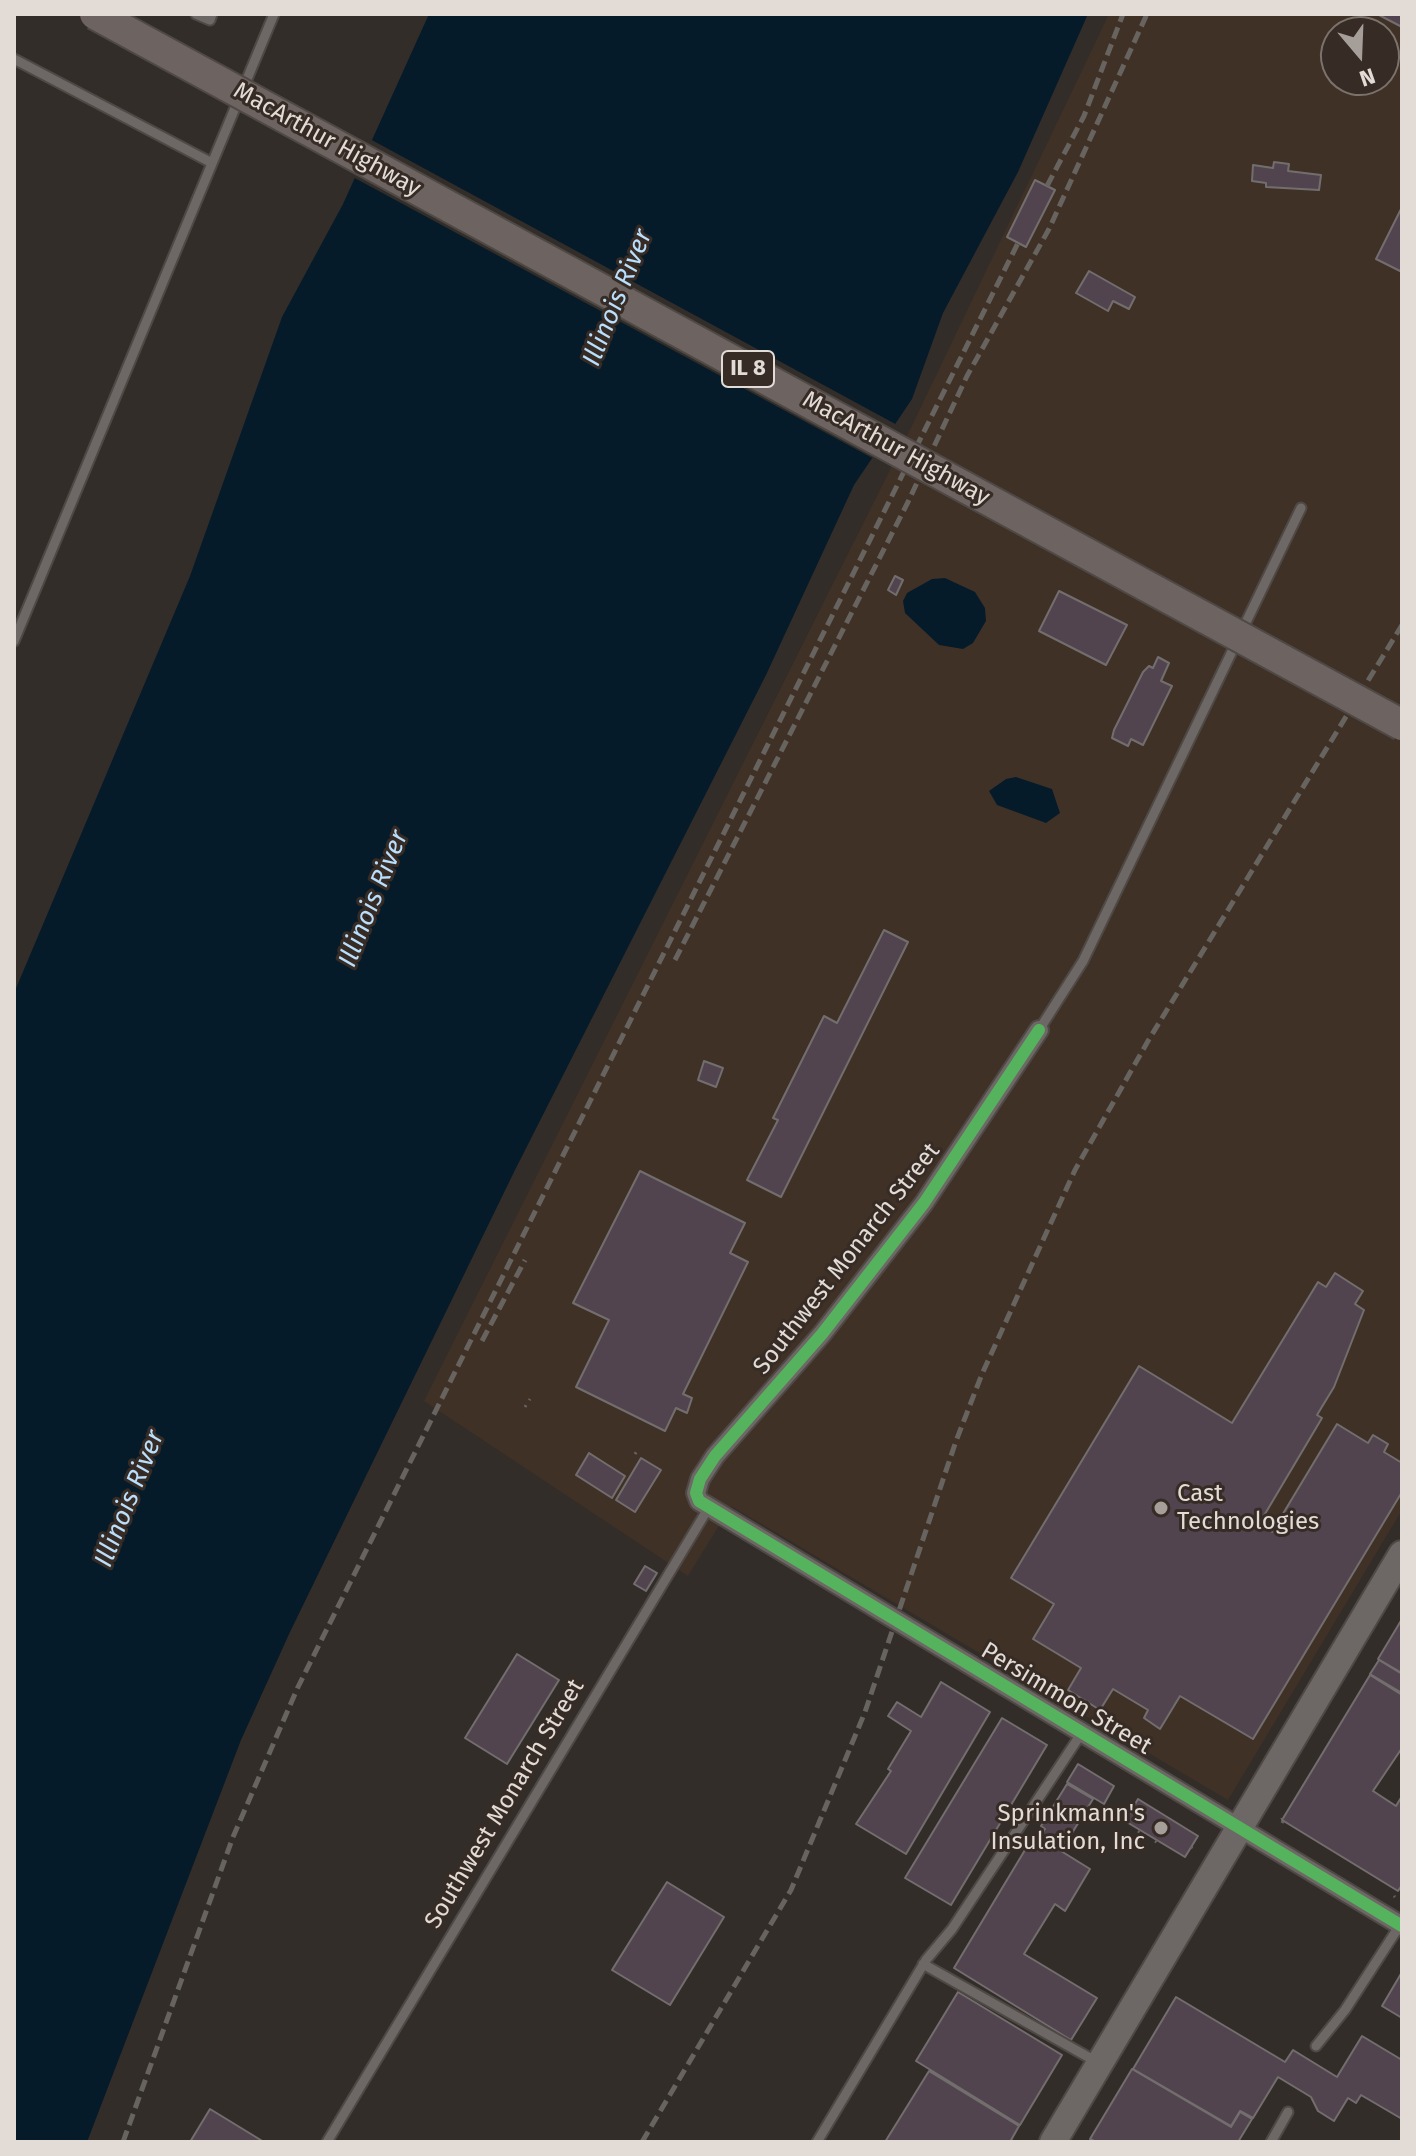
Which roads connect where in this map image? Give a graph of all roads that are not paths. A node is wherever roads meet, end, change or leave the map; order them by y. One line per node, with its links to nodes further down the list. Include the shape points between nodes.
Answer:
1 (95, 14): 9 (main road, MacArthur Highway / IL 8, bridge)
2 (196, 14): 3 (lane, via 210,20)
3 (212, 14)
4 (274, 14): 6 (lane)
5 (14, 59): 6 (lane)
6 (212, 163): 8 (lane)
7 (1301, 508): 10 (lane, via 1083,961)
8 (14, 641)
9 (1402, 725)
10 (1039, 1030): 11 (street, Southwest Monarch Street, via 924,1203 822,1334 715,1456 696,1493)
11 (709, 1507): 13 (street, Persimmon Street); 21 (lane, Southwest Monarch Street)
12 (1402, 1554): 14 (street)
13 (1081, 1734): 14 (street, Persimmon Street); 16 (lane, via 952,1929)
14 (1240, 1830): 15 (street, Persimmon Street); 18 (street)
15 (1401, 1924): 17 (lane)
16 (923, 1964): 18 (lane); 22 (lane)
17 (1316, 2046)
18 (1100, 2063): 20 (street)
19 (1288, 2112): 23 (lane)
20 (1057, 2141)
21 (327, 2142)
22 (817, 2142)
23 (1271, 2142)

